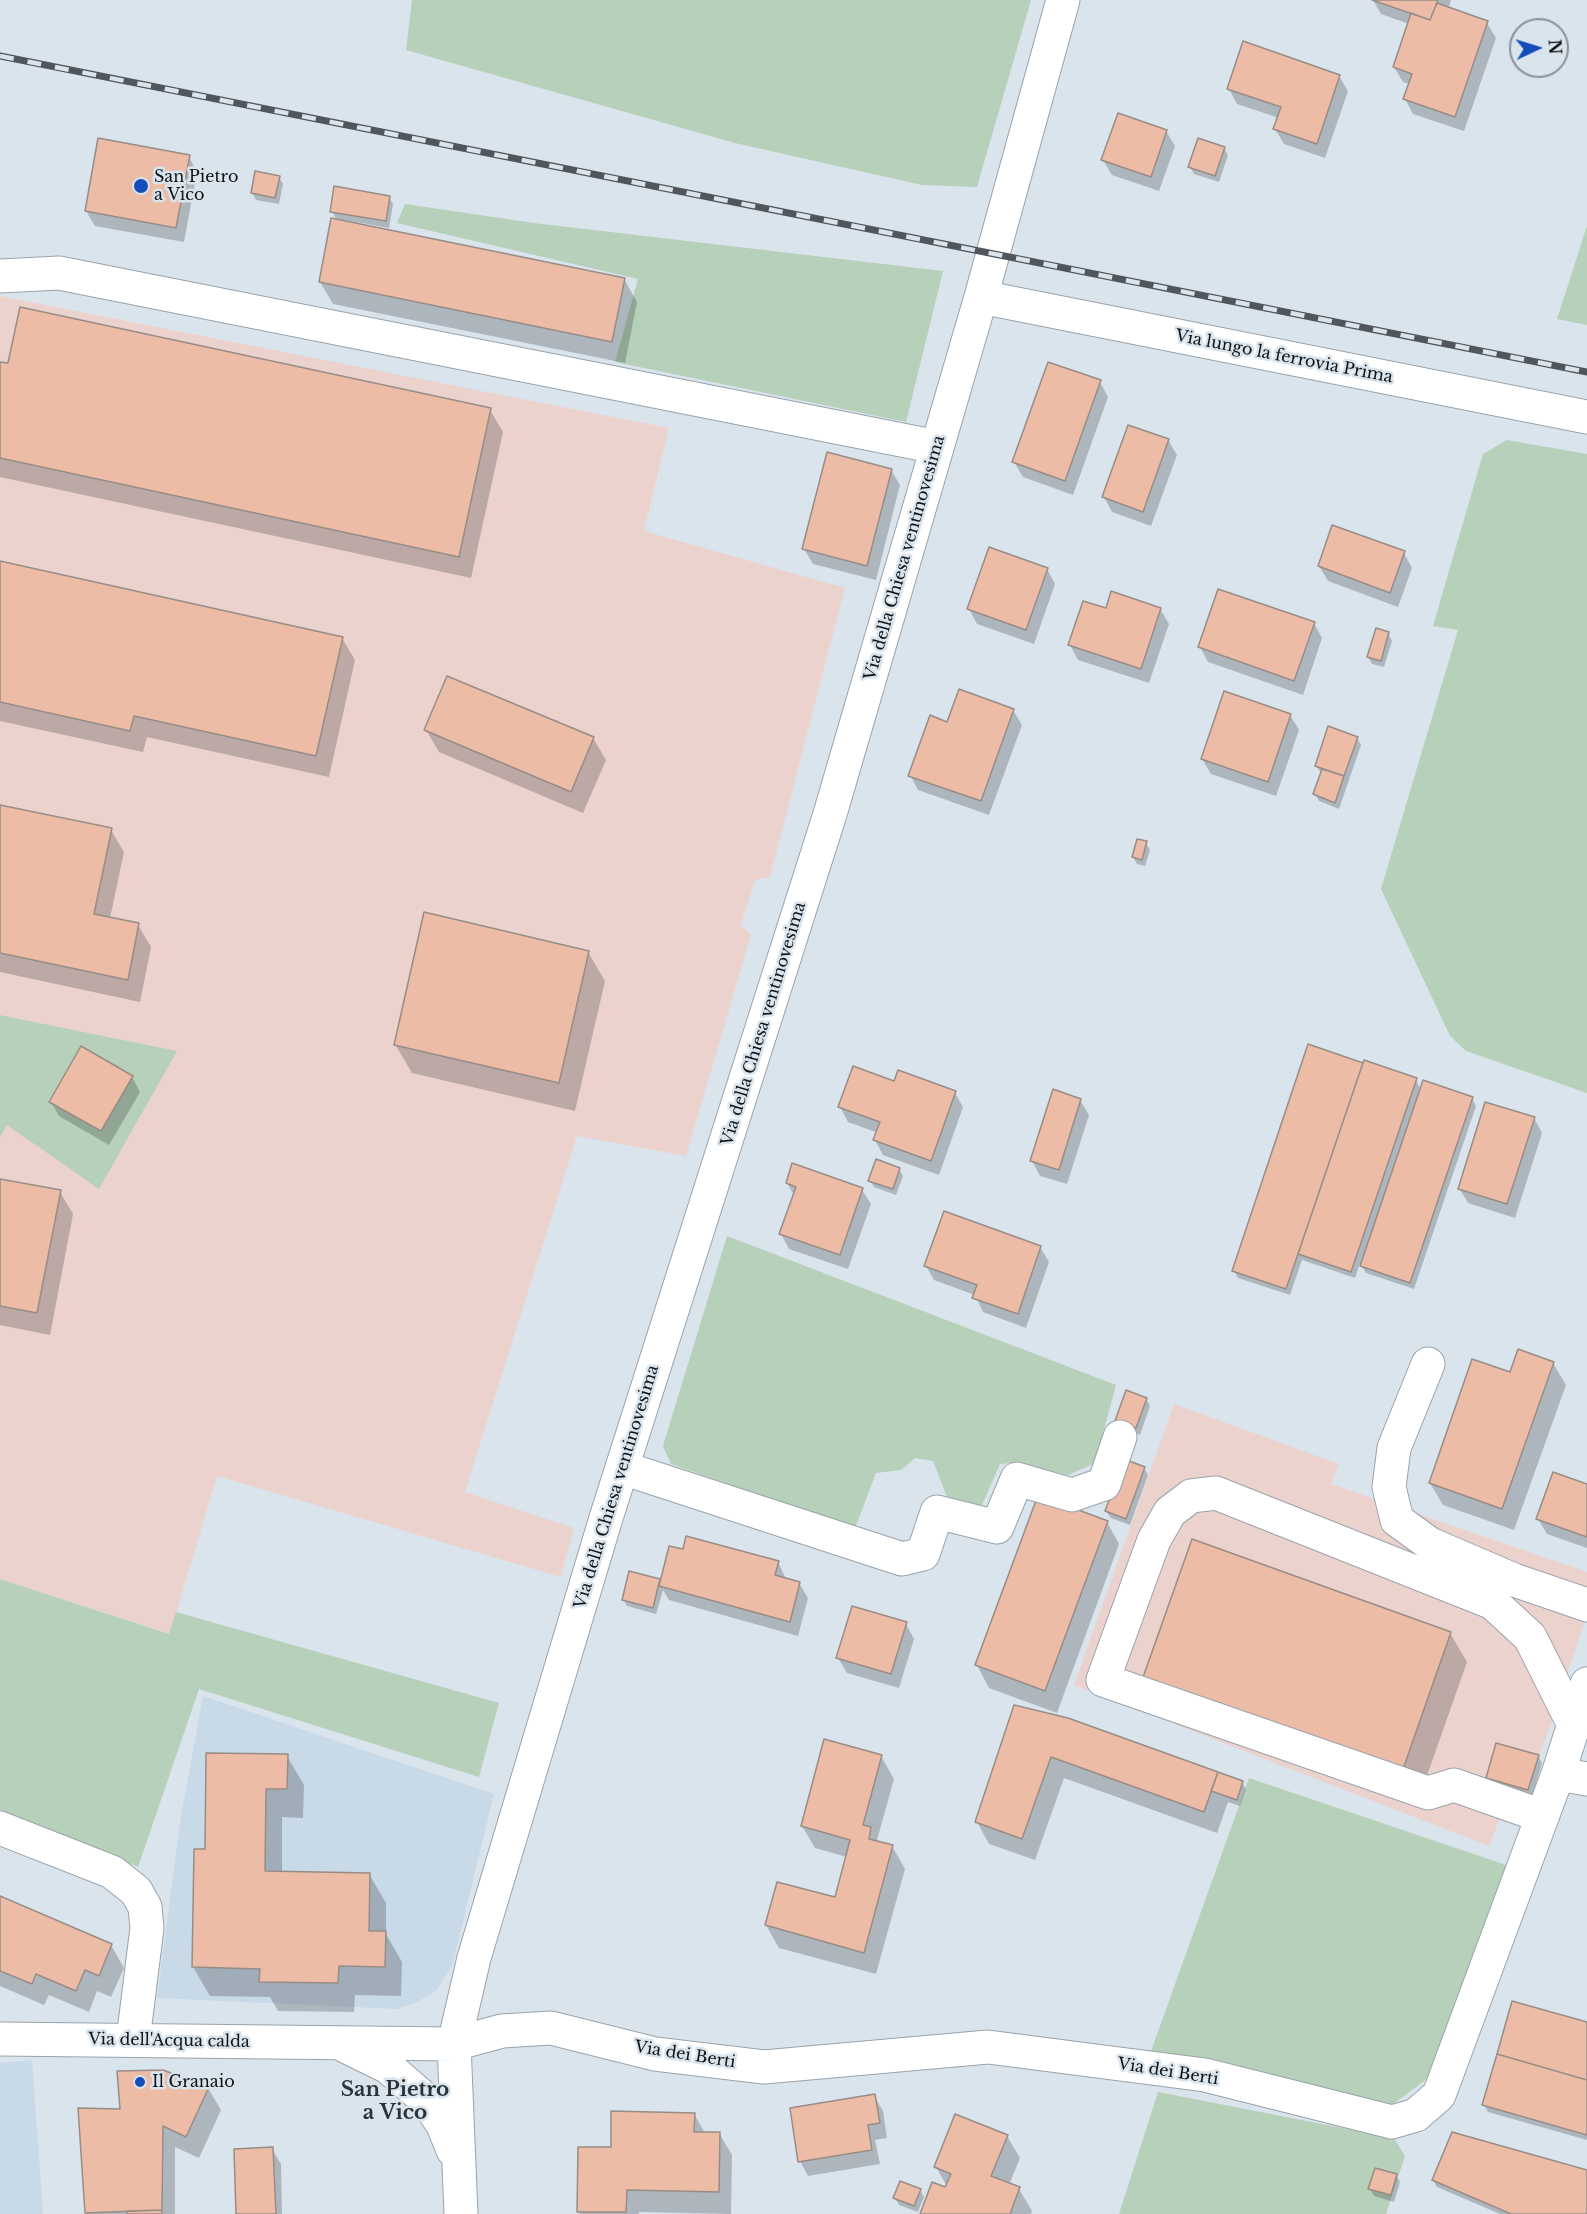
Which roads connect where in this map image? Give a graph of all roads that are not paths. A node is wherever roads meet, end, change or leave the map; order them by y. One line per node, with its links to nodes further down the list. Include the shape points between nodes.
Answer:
1 (1063, 0): 3 (street, Via della Chiesa ventinovesima)
2 (0, 276): 5 (street, via 59,273)
3 (981, 297): 4 (street, Via lungo la ferrovia Prima); 5 (street, Via della Chiesa ventinovesima)
4 (1587, 417)
5 (937, 447): 8 (street, Via della Chiesa ventinovesima, via 830,814)
6 (1428, 1364): 9 (street, via 1394,1448 1389,1487 1397,1520 1430,1544 1514,1580)
7 (1120, 1437): 8 (street, via 1104,1484 1072,1495 1017,1479 997,1527 937,1512 923,1554 902,1559)
8 (622, 1468): 18 (street, Via della Chiesa ventinovesima, via 474,1958)
9 (1587, 1605)
10 (1587, 1684): 11 (street, Via dei Berti)
11 (1574, 1725): 12 (street, Via dei Berti); 13 (street, via 1530,1637 1493,1603 1216,1493 1191,1496 1170,1512 1154,1540 1103,1680 1428,1792 1454,1785)
12 (1573, 1776): 13 (street, Via dei Berti)
13 (1542, 1815): 18 (street, Via dei Berti, via 1439,2095 1416,2115 1392,2122 1205,2075 988,2047 764,2067 655,2054 551,2028 502,2031)
14 (0, 1828): 16 (street, via 112,1872 136,1891 145,1907 147,1928)
15 (0, 2039): 16 (street, Via dell'Acqua calda)
16 (133, 2040): 17 (street, Via dell'Acqua calda)
17 (338, 2042): 18 (street, Via dell'Acqua calda); 19 (street, Via dell'Acqua calda, via 388,2067 427,2101 443,2124)
18 (454, 2044): 19 (street, Via dell'Acqua calda)
19 (459, 2165): 20 (street, Via dell'Acqua calda)
20 (462, 2214)

